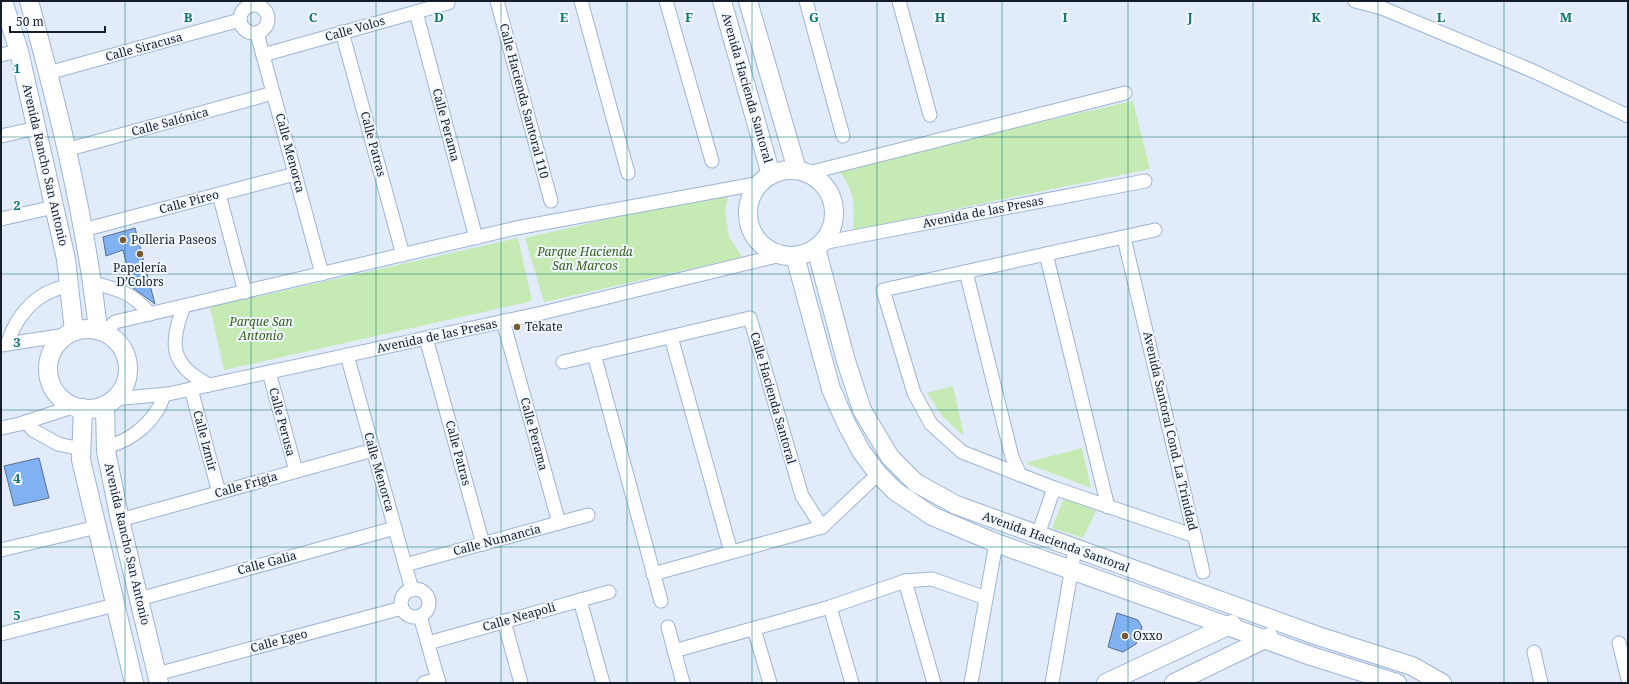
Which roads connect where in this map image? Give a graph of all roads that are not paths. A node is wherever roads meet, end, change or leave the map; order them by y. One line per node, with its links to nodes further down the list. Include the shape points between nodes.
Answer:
1 (3, 1): 19 (street, Avenida Rancho San Antonio)
2 (29, 1): 22 (street, Avenida Rancho San Antonio)
3 (497, 1): 38 (street, Calle Hacienda Santoral 110)
4 (581, 1): 33 (street)
5 (666, 1): 31 (street)
6 (722, 1): 18 (street, Avenida Hacienda Santoral)
7 (748, 1): 15 (street, Avenida Hacienda Santoral)
8 (806, 1): 29 (street)
9 (899, 1): 25 (street)
10 (1355, 1): 26 (street, via 1382,8 1534,71)
11 (249, 3): 14 (street, via 242,11); 17 (street, via 258,6 267,15 267,24)
12 (448, 3): 13 (street, Calle Volos)
13 (416, 12): 16 (street, Calle Volos); 43 (street, Calle Perama)
14 (240, 20): 17 (street, via 244,29); 22 (street, Calle Siracusa)
15 (756, 27): 18 (street); 32 (street, Avenida Hacienda Santoral)
16 (342, 32): 21 (street, Calle Volos); 47 (street, Calle Patras)
17 (257, 33): 21 (street, Calle Menorca)
18 (732, 35): 35 (street, Avenida Hacienda Santoral)
19 (19, 51): 20 (street); 27 (street, Avenida Rancho San Antonio)
20 (1, 55)
21 (263, 55): 23 (street, Calle Menorca)
22 (48, 73): 30 (street, Avenida Rancho San Antonio)
23 (273, 93): 30 (street, Calle Salónica); 34 (street, Calle Menorca)
24 (1125, 93): 32 (street)
25 (930, 115)
26 (1628, 116)
27 (37, 128): 28 (street); 39 (street, Avenida Rancho San Antonio)
28 (1, 136)
29 (844, 136)
30 (66, 150): 41 (street, Avenida Rancho San Antonio)
31 (712, 161)
32 (803, 172): 35 (street, via 784,171); 45 (street, via 822,182 831,196 834,213 831,230)
33 (628, 173)
34 (295, 174): 37 (street, Calle Pireo); 50 (street, Calle Menorca)
35 (766, 179): 43 (street); 48 (street, via 752,195 750,225 757,238 768,249)
36 (1145, 181): 45 (street, Avenida de las Presas)
37 (219, 194): 41 (street, Calle Pireo); 53 (street)
38 (550, 201)
39 (54, 207): 40 (street); 52 (street, Avenida Rancho San Antonio, via 66,259)
40 (1, 219)
41 (83, 230): 51 (street, Avenida Rancho San Antonio)
42 (1155, 230): 44 (street, Avenida Santoral Cond. La Trinidad)
43 (476, 238): 47 (street)
44 (1124, 238): 46 (street, Avenida Santoral Cond. La Trinidad); 89 (street, Avenida Santoral Cond. La Trinidad)
45 (819, 246): 48 (street, via 806,254); 88 (street, Avenida Hacienda Santoral, via 846,361 862,410 890,457 916,483 956,505)
46 (1046, 254): 49 (street, Avenida Santoral Cond. La Trinidad); 81 (street)
47 (403, 255): 50 (street)
48 (788, 255): 56 (street, Avenida de las Presas); 77 (street, Avenida Hacienda Santoral, via 831,389 855,440)
49 (966, 272): 78 (street, via 1012,457); 78 (street, Avenida Santoral Cond. La Trinidad, via 883,290 914,393 931,424 962,452)
50 (322, 274): 53 (street)
51 (93, 283): 55 (street, via 118,289 140,302); 57 (street, Avenida Rancho San Antonio)
52 (68, 285): 58 (street, Avenida Rancho San Antonio); 61 (street, via 44,294 24,311)
53 (245, 292): 54 (street)
54 (184, 306): 55 (street); 66 (street, via 177,323 175,350 182,365 194,377)
55 (150, 314): 57 (street, via 115,322)
56 (503, 321): 60 (street, Avenida de las Presas); 84 (street, Calle Perama)
57 (101, 331): 58 (street, via 90,329); 69 (street, via 119,344 127,360 128,369 124,385)
58 (70, 334): 61 (street); 70 (street, via 57,344 51,354 49,377 59,396)
59 (671, 337): 62 (street, Calle Hacienda Santoral); 86 (street, Calle Hacienda Santoral, via 750,318 802,496); 94 (street)
60 (426, 338): 63 (street, Avenida de las Presas); 91 (street, Calle Patras)
61 (4, 344)
62 (594, 354): 64 (street, Calle Hacienda Santoral); 98 (street)
63 (347, 355): 65 (street, Avenida de las Presas); 75 (street, Calle Menorca)
64 (563, 362)
65 (269, 372): 66 (street, Avenida de las Presas); 76 (street, Calle Perusa)
66 (209, 385): 67 (street, Avenida de las Presas)
67 (191, 389): 68 (street, Avenida de las Presas); 80 (street, Calle Izmir)
68 (164, 394): 69 (street, Avenida de las Presas); 73 (street, via 159,408 140,430 115,445)
69 (110, 402): 70 (street, via 94,408); 73 (street, Avenida Rancho San Antonio)
70 (79, 407): 71 (street); 74 (street, Avenida Rancho San Antonio)
71 (26, 422): 72 (street); 74 (street, via 33,430 58,444)
72 (1, 428)
73 (106, 446): 83 (street, Avenida Rancho San Antonio)
74 (81, 449): 85 (street, Avenida Rancho San Antonio, via 81,460)
75 (373, 450): 76 (street, Calle Frigia); 87 (street, Calle Menorca)
76 (296, 471): 80 (street, Calle Frigia)
77 (878, 474): 86 (street); 90 (street, Avenida Hacienda Santoral, via 895,491 932,516)
78 (1020, 475): 79 (street, Avenida Santoral Cond. La Trinidad)
79 (1054, 488): 81 (street, Avenida Santoral Cond. La Trinidad); 88 (street)
80 (218, 493): 83 (street, Calle Frigia)
81 (1108, 507): 89 (street, Avenida Santoral Cond. La Trinidad)
82 (588, 515): 84 (street, Calle Numancia)
83 (120, 520): 103 (street, Avenida Rancho San Antonio)
84 (559, 523): 91 (street, Calle Numancia)
85 (97, 526): 93 (street); 106 (street, Avenida Rancho San Antonio)
86 (822, 527): 94 (street)
87 (395, 528): 95 (street, Calle Menorca); 103 (street, Calle Galia)
88 (1038, 535): 92 (street, Avenida Hacienda Santoral)
89 (1195, 536): 97 (street)
90 (996, 543): 96 (street, Avenida Hacienda Santoral); 102 (street)
91 (483, 544): 95 (street, Calle Numancia)
92 (1075, 549): 96 (street); 109 (street, Avenida Hacienda Santoral)
93 (1, 550)
94 (731, 552): 98 (street)
95 (405, 565): 100 (street, Calle Menorca)
96 (1072, 570): 114 (street, Avenida Hacienda Santoral); 134 (street)
97 (1203, 572)
98 (653, 574): 105 (street)
99 (905, 581): 102 (street, via 932,579); 107 (street); 132 (street)
100 (412, 590): 108 (street, via 403,596); 110 (street, via 421,590 428,597 429,606)
101 (609, 592): 104 (street, Calle Neapoli)
102 (986, 598): 133 (street)
103 (139, 599): 122 (street, Avenida Rancho San Antonio)
104 (580, 600): 111 (street, Calle Neapoli); 128 (street)
105 (661, 601)
106 (115, 605): 116 (street); 125 (street, Avenida Rancho San Antonio)
107 (830, 607): 115 (street); 131 (street)
108 (402, 608): 110 (street, via 408,615); 122 (street, Calle Egeo)
109 (1255, 613): 112 (street, Avenida Hacienda Santoral); 114 (street)
110 (420, 616): 118 (street)
111 (504, 622): 118 (street, Calle Neapoli); 127 (street)
112 (1290, 626): 117 (street); 138 (street, Avenida Hacienda Santoral, via 1412,666)
113 (668, 627): 120 (street)
114 (1227, 627): 117 (street, Avenida Hacienda Santoral); 135 (street)
115 (754, 629): 120 (street); 130 (street)
116 (1, 634)
117 (1264, 640): 136 (street); 137 (street, Avenida Hacienda Santoral)
118 (428, 643): 124 (street)
119 (1619, 644): 123 (street)
120 (674, 651): 129 (street)
121 (1534, 652): 139 (street)
122 (158, 679)
123 (1628, 679)
124 (438, 681): 126 (street)
125 (130, 682)
126 (424, 683)
127 (521, 683)
128 (603, 683)
129 (683, 683)
130 (770, 683)
131 (852, 683)
132 (934, 683)
133 (971, 683)
134 (1052, 683)
135 (1106, 683)
136 (1174, 683)
137 (1397, 683)
138 (1442, 683)
139 (1541, 683)

